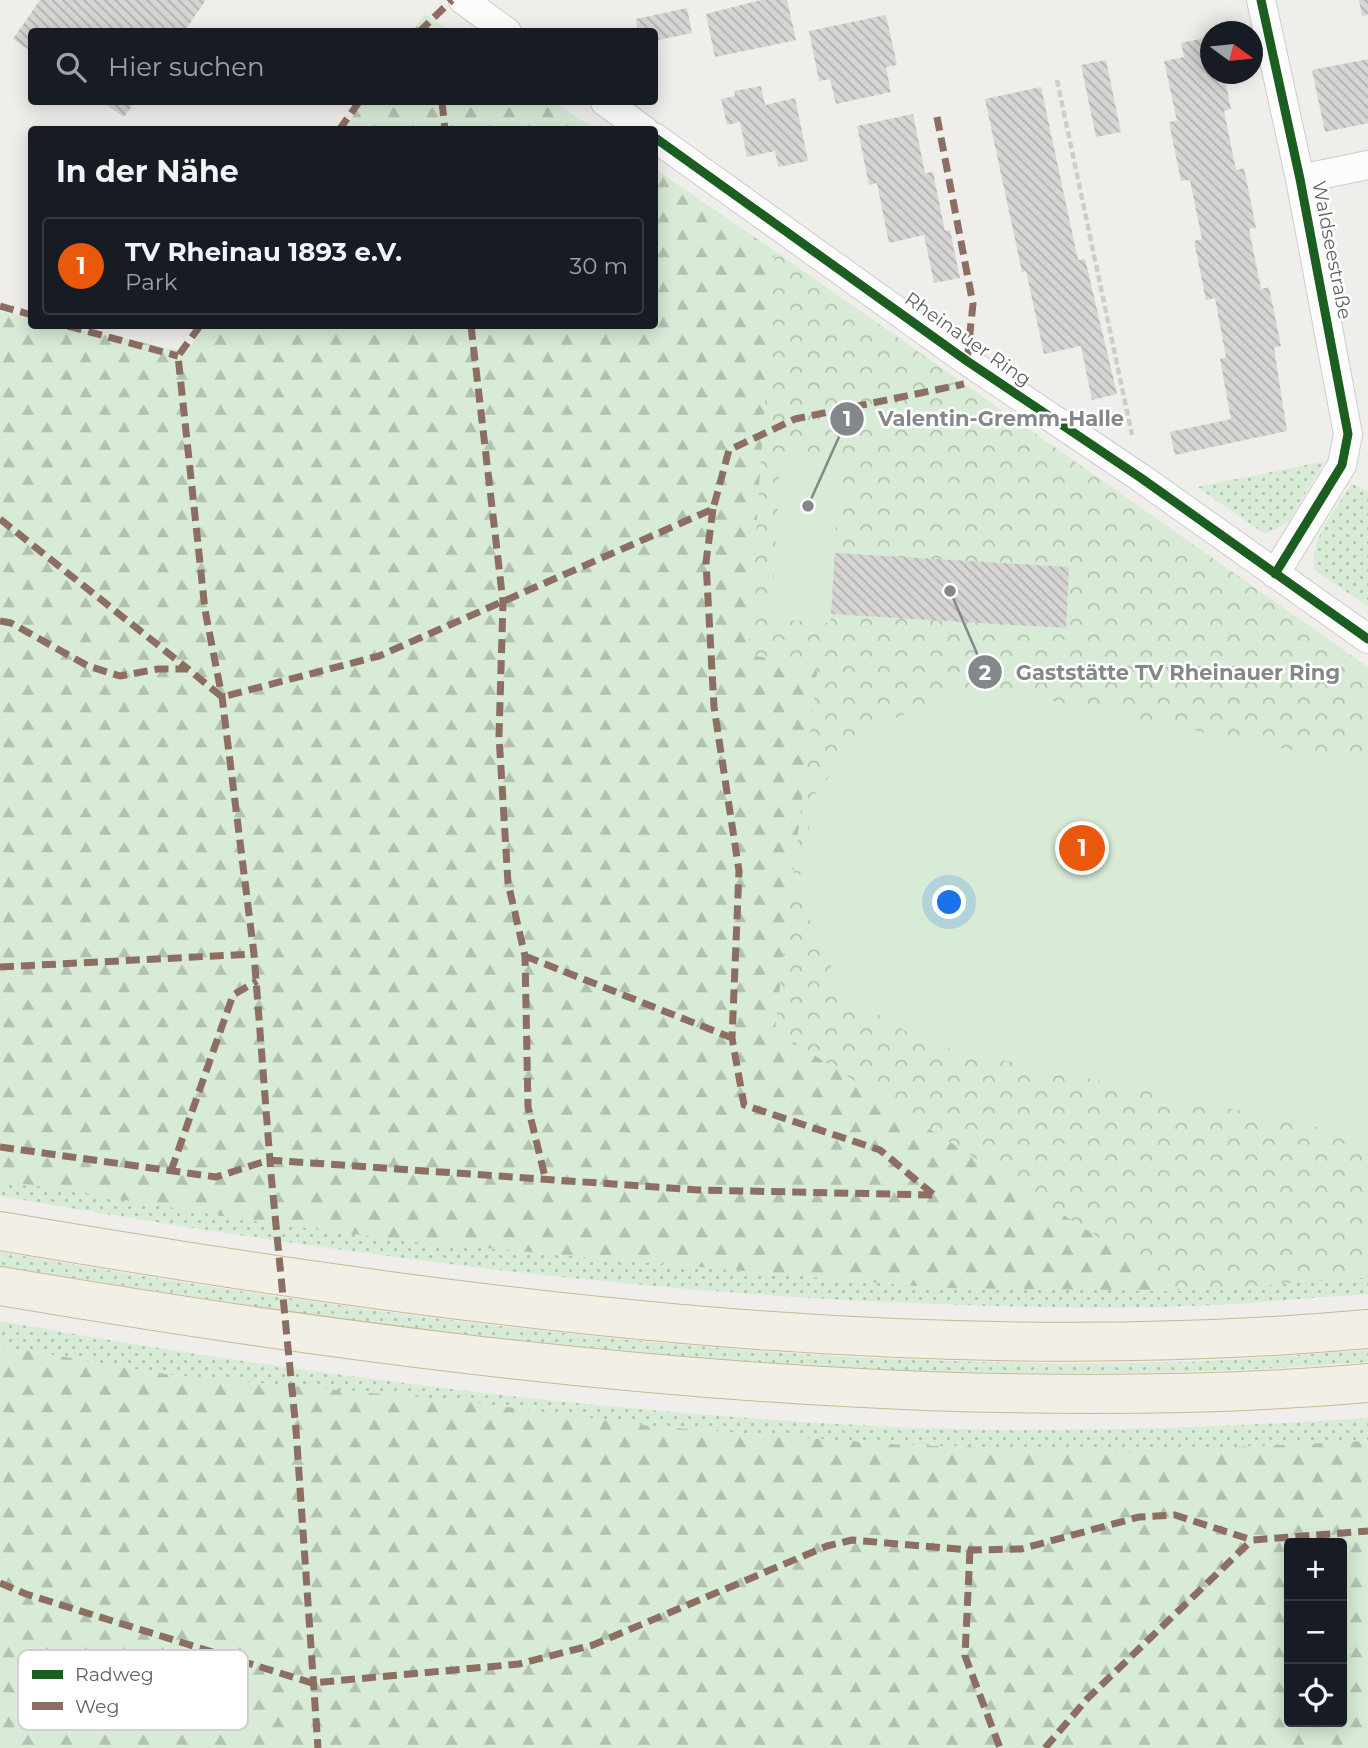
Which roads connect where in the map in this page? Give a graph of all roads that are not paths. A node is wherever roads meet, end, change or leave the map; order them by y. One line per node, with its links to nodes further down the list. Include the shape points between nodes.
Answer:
1 (463, 0): 3 (street)
2 (1261, 0): 8 (street, Waldseestraße)
3 (502, 28)
4 (609, 105): 5 (street)
5 (638, 126)
6 (658, 140): 9 (street, Rheinauer Ring)
7 (1368, 165): 8 (street)
8 (1300, 179): 9 (street, Waldseestraße, via 1348,434 1342,465)
9 (1275, 574): 10 (street, Rheinauer Ring)
10 (1368, 639)
11 (0, 1231): 13 (highway, via 365,1289 778,1331 956,1339 1182,1340)
12 (0, 1286): 14 (highway, via 482,1358 761,1384 1071,1394)
13 (1368, 1329)
14 (1368, 1383)

